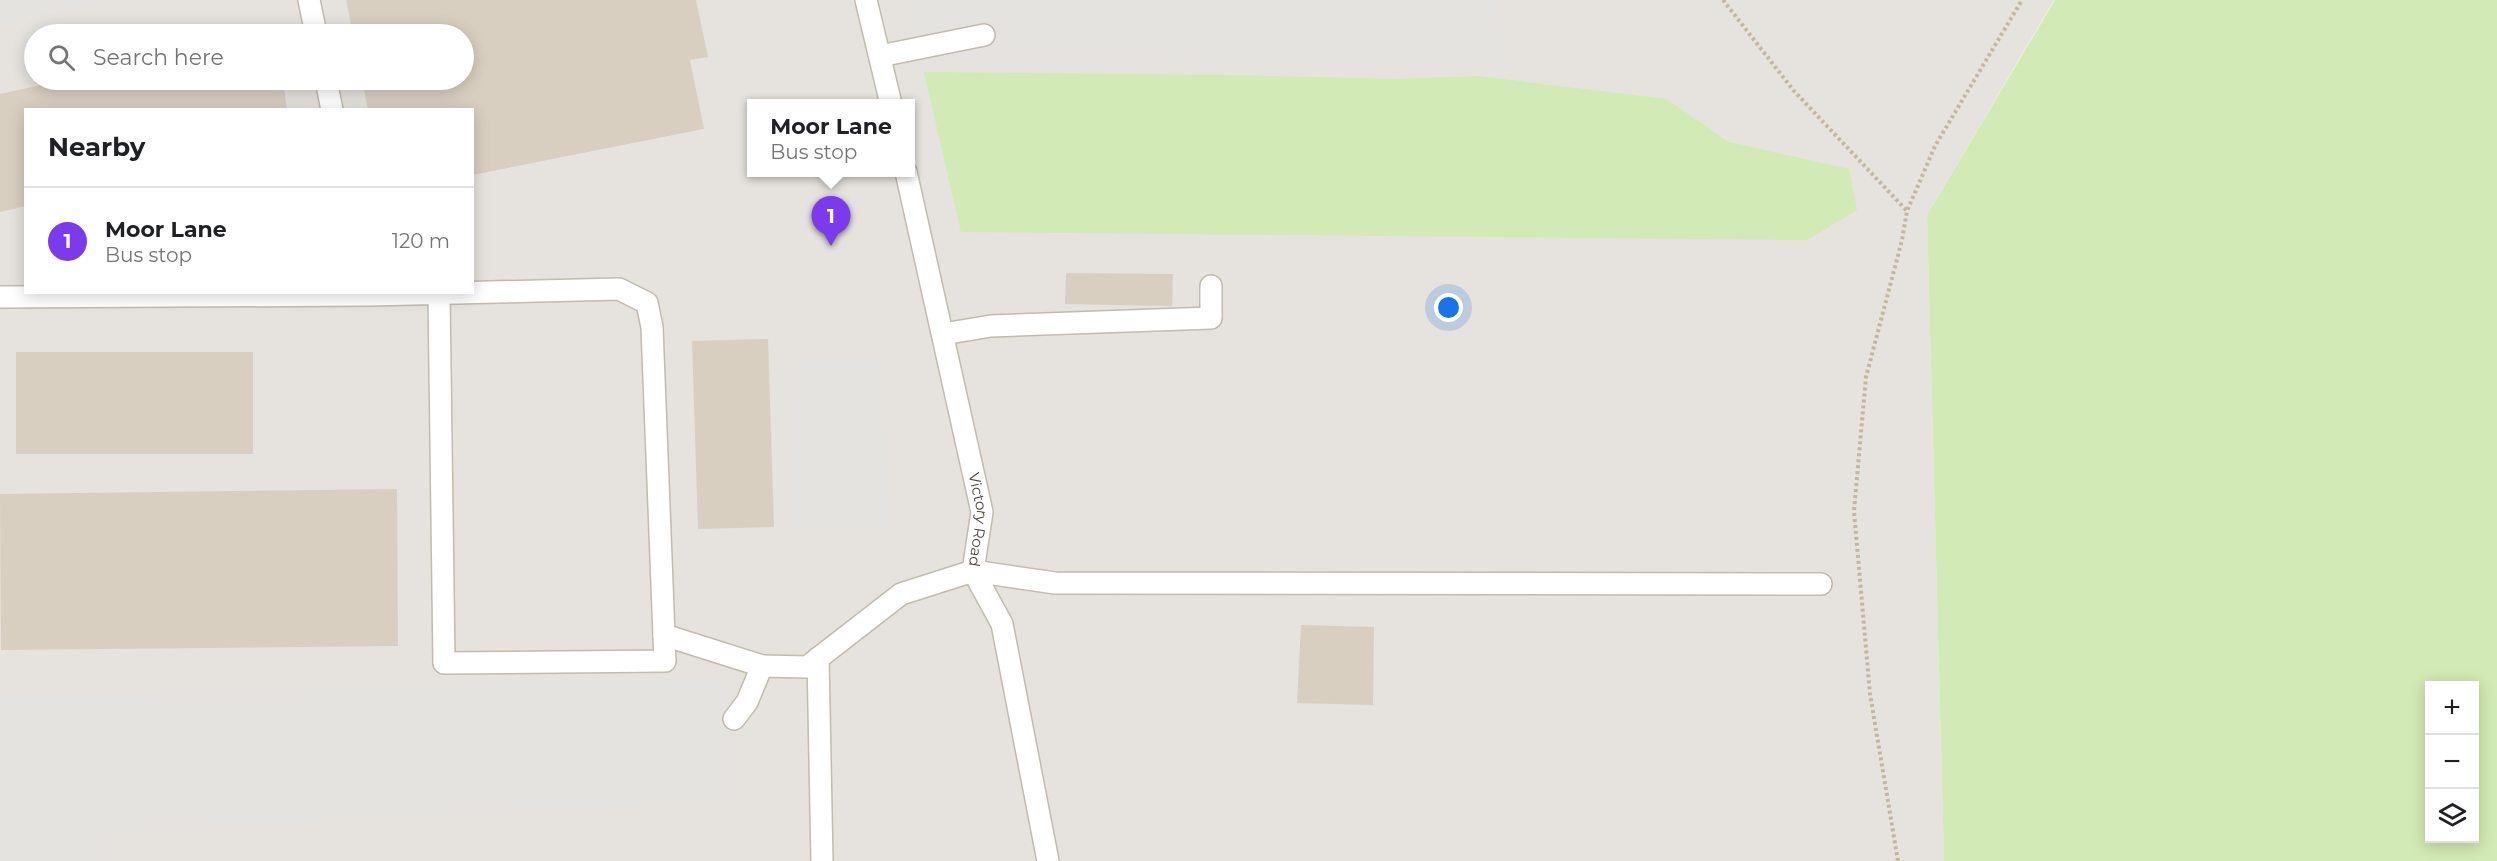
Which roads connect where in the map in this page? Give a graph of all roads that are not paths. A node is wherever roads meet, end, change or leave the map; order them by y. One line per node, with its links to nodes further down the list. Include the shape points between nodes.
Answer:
1 (309, 0): 3 (lane)
2 (866, 0): 5 (lane)
3 (314, 24)
4 (984, 35): 5 (lane)
5 (880, 56): 7 (lane)
6 (328, 90): 8 (lane)
7 (890, 99)
8 (332, 108)
9 (907, 177): 15 (lane, Victory Road)
10 (1212, 286): 15 (lane, via 1211,318 990,326)
11 (474, 293): 18 (lane, via 619,289 647,303 652,327)
12 (369, 294): 13 (lane); 14 (lane)
13 (439, 294): 18 (lane, via 444,663 665,661)
14 (0, 297)
15 (943, 334): 16 (lane, Victory Road, via 982,512)
16 (974, 571): 17 (lane, via 1055,583); 19 (lane, via 900,594); 23 (lane, Victory Road, via 1002,624)
17 (1821, 584)
18 (664, 635): 20 (lane)
19 (818, 658): 20 (lane, via 807,667); 22 (lane)
20 (762, 666): 21 (lane, via 747,702)
21 (734, 719)
22 (822, 861)
23 (1048, 861)

